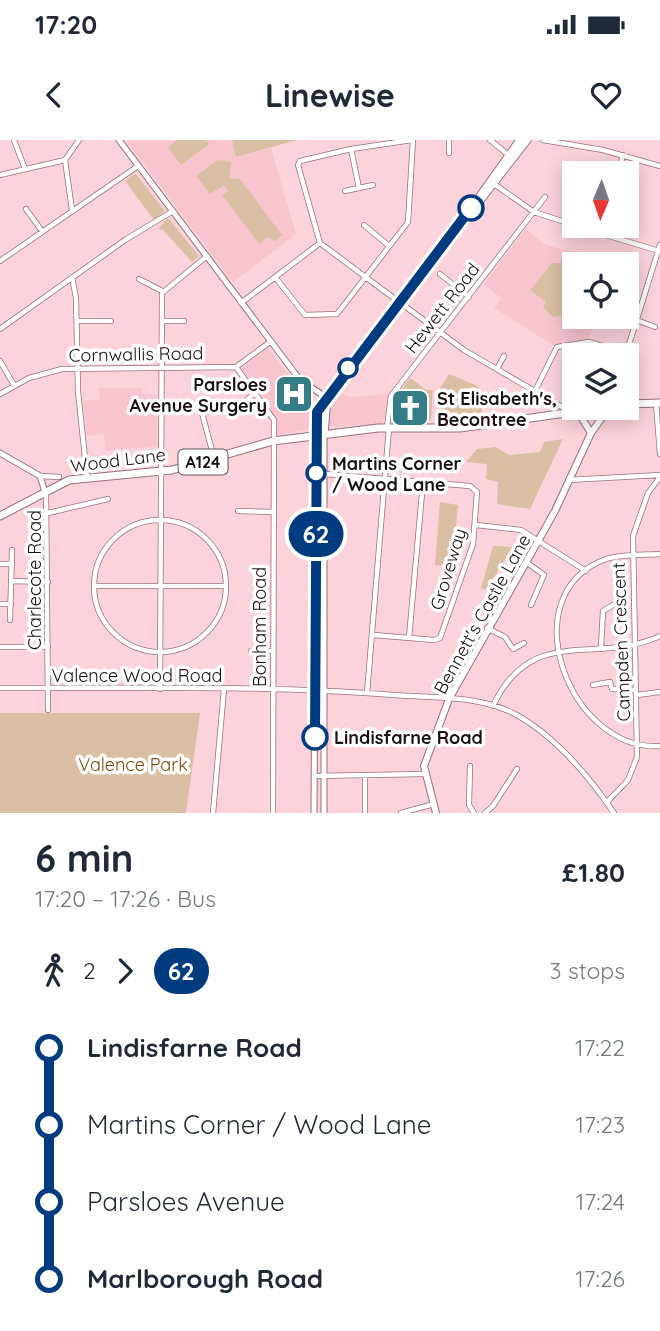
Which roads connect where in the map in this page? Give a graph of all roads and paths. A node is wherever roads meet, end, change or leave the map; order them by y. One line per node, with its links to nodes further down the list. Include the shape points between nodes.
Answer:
1 (15, 140): 18 (street)
2 (79, 140): 14 (street)
3 (119, 140): 16 (street)
4 (413, 140): 10 (street); 35 (street, via 408,222)
5 (449, 140): 11 (street)
6 (490, 140): 13 (street)
7 (520, 140): 13 (main road)
8 (527, 140): 13 (main road)
9 (543, 140): 12 (street)
10 (351, 149): 22 (street); 33 (street, via 303,159 298,165)
11 (449, 153)
12 (623, 155): 15 (street); 17 (street)
13 (511, 157): 20 (main road); 47 (main road)
14 (65, 160): 18 (street); 26 (street)
15 (621, 161)
16 (138, 166): 26 (street); 27 (street)
17 (660, 166)
18 (25, 169): 19 (street)
19 (0, 175)
20 (494, 184): 28 (street); 47 (main road)
21 (373, 185): 22 (street)
22 (359, 188): 23 (street)
23 (345, 191)
24 (545, 197): 28 (street, Hewett Road)
25 (26, 209): 31 (street)
26 (72, 210): 31 (street)
27 (173, 211): 37 (street); 41 (street)
28 (534, 212): 29 (street); 45 (street, Hewett Road)
29 (562, 221)
30 (364, 225): 35 (street)
31 (42, 231): 38 (street)
32 (617, 238): 36 (street)
33 (320, 243): 40 (street); 42 (street)
34 (660, 245): 36 (street)
35 (389, 246): 42 (street)
36 (659, 251): 48 (street)
37 (206, 256): 44 (street); 46 (street)
38 (0, 261)
39 (440, 274): 45 (street)
40 (275, 276): 42 (street, via 305,315 333,316); 46 (street)
41 (72, 277): 49 (street); 55 (street)
42 (366, 277): 47 (street)
43 (138, 279): 44 (street)
44 (162, 290): 51 (street)
45 (469, 297): 56 (street, Hewett Road)
46 (241, 303): 57 (street)
47 (401, 303): 56 (street); 69 (main road)
48 (639, 314)
49 (77, 321): 50 (street); 61 (street)
50 (111, 321)
51 (162, 321): 52 (street); 62 (street)
52 (184, 321)
53 (639, 321): 54 (street)
54 (655, 327)
55 (0, 329)
56 (441, 333): 64 (street); 80 (street, Hewett Road, via 391,396)
57 (270, 342): 63 (street); 69 (street, via 305,386)
58 (562, 346): 66 (street, via 557,347)
59 (504, 356): 64 (street)
60 (0, 361): 65 (street)
61 (77, 367): 62 (street, Cornwallis Road); 65 (street, Cornwallis Road, via 43,373); 92 (street)
62 (162, 367): 63 (street, Cornwallis Road); 87 (street)
63 (236, 367): 67 (street, Bonham Road)
64 (496, 369): 66 (street)
65 (14, 385): 68 (street, Cornwallis Road)
66 (535, 391): 70 (street)
67 (255, 393): 74 (street); 83 (street, Bonham Road, via 274,420)
68 (0, 394)
69 (327, 398): 82 (main road, via 317,412)
70 (556, 403): 73 (street); 77 (street)
71 (658, 403): 72 (main road); 85 (street)
72 (639, 404)
73 (562, 406)
74 (238, 407)
75 (216, 409): 86 (street, via 202,413)
76 (562, 414): 77 (main road, Wood Lane / A124)
77 (554, 416): 80 (main road, Wood Lane / A124, via 460,428)
78 (581, 420): 81 (main road)
79 (601, 420): 81 (main road, Bennett's Castle Lane)
80 (388, 428): 82 (main road, Wood Lane / A124); 93 (street, Hewett Road)
81 (592, 433): 94 (main road, Bennett's Castle Lane)
82 (320, 435): 83 (main road, Wood Lane / A124); 88 (street); 141 (street)
83 (273, 441): 86 (main road, Wood Lane / A124); 99 (street, Bonham Road)
84 (0, 453): 89 (street)
85 (660, 454)
86 (214, 459): 87 (main road, Wood Lane / A124)
87 (161, 471): 92 (main road, Wood Lane / A124); 102 (street)
88 (325, 474): 93 (street, Groveway); 142 (street)
89 (40, 476): 91 (street); 96 (street)
90 (660, 476): 94 (street); 107 (street, Campden Crescent, via 640,512)
91 (60, 477)
92 (88, 477): 96 (main road, Wood Lane / A124)
93 (386, 478): 95 (street, Groveway); 123 (street, Hewett Road)
94 (568, 480): 104 (main road, Bennett's Castle Lane)
95 (423, 482): 103 (street, Groveway, via 473,487 477,492); 125 (street)
96 (45, 492): 100 (street, Charlecote Road); 101 (main road, Wood Lane / A124)
97 (108, 499): 100 (street)
98 (238, 512): 99 (street)
99 (272, 512): 132 (street, Bonham Road)
100 (48, 513): 113 (street, Charlecote Road)
101 (0, 516)
102 (160, 521): 114 (street, via 135,525 114,540 100,561); 115 (street); 116 (street, via 184,525 210,543 222,563)
103 (476, 525): 104 (street, via 512,527); 125 (street, Groveway, via 442,634 434,640)
104 (539, 540): 108 (main road, Bennett's Castle Lane); 111 (street)
105 (12, 550): 110 (street)
106 (660, 554): 107 (street)
107 (633, 555): 111 (street, via 607,559); 127 (street, Campden Crescent)
108 (526, 562): 119 (street, via 544,575); 122 (main road, Bennett's Castle Lane)
109 (0, 564): 110 (street)
110 (12, 564): 112 (street)
111 (586, 571): 134 (street, via 561,607)
112 (11, 581): 113 (street); 118 (street)
113 (48, 582): 129 (street, Charlecote Road)
114 (94, 586): 115 (street); 133 (street, via 99,609 116,635 137,648)
115 (160, 586): 116 (street); 133 (street)
116 (226, 586): 133 (street, via 222,610 204,636 183,648)
117 (0, 604): 118 (street)
118 (11, 604): 121 (street)
119 (531, 605)
120 (613, 605): 130 (street, via 603,611)
121 (10, 620)
122 (487, 628): 126 (street, via 505,638 513,649); 146 (main road, Bennett's Castle Lane)
123 (373, 635): 125 (street, Groveway); 145 (street, Hewett Road)
124 (660, 636): 127 (street)
125 (410, 638)
126 (524, 643)
127 (635, 643): 130 (street); 143 (street, Campden Crescent)
128 (0, 647): 129 (street)
129 (48, 647): 137 (street, Charlecote Road)
130 (601, 648): 134 (street)
131 (251, 651): 132 (street)
132 (273, 651): 140 (street, Bonham Road)
133 (160, 652): 138 (street)
134 (559, 653): 147 (street, via 538,656 517,668); 151 (street, via 570,688 586,710 613,735)
135 (593, 685): 143 (street, via 610,682 612,690)
136 (0, 688): 137 (street, Valence Wood Road)
137 (48, 689): 138 (street, Valence Wood Road); 148 (street, Charlecote Road)
138 (160, 689): 139 (street, Valence Wood Road)
139 (224, 689): 140 (street, Valence Wood Road); 162 (street)
140 (273, 690): 141 (street, Valence Wood Road); 163 (street, Bonham Road)
141 (315, 690): 142 (street); 157 (street)
142 (324, 691): 145 (street); 158 (street)
143 (636, 692): 144 (street); 151 (street, Campden Crescent)
144 (660, 692)
145 (368, 693): 146 (street)
146 (449, 699): 147 (street); 150 (main road, Bennett's Castle Lane)
147 (493, 706): 159 (street, via 549,737)
148 (48, 710)
149 (366, 738): 150 (street, via 408,737)
150 (430, 745): 155 (main road, Bennett's Castle Lane)
151 (638, 745): 152 (street); 159 (street, Campden Crescent, via 632,773)
152 (660, 746)
153 (470, 766): 169 (street, via 469,806)
154 (517, 769): 161 (street)
155 (424, 774): 156 (street); 160 (main road)
156 (365, 775): 158 (street); 166 (street)
157 (314, 776): 158 (street); 164 (street)
158 (324, 776): 165 (street)
159 (607, 802): 171 (street)
160 (434, 804): 167 (street); 168 (main road)
161 (493, 811): 170 (street)
162 (213, 813)
163 (273, 813)
164 (314, 813)
165 (324, 813)
166 (365, 813)
167 (401, 813)
168 (436, 813)
169 (474, 813)
170 (485, 813)
171 (614, 813)

